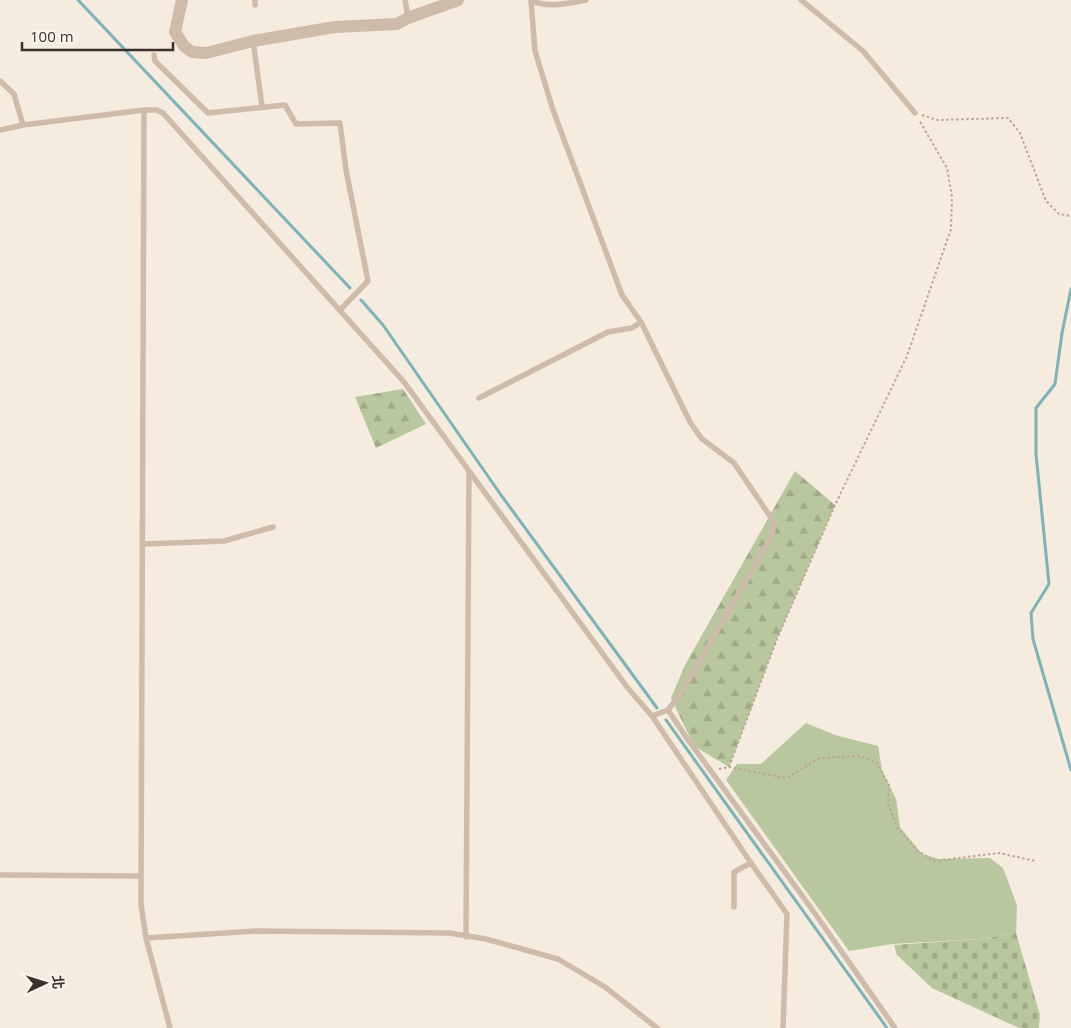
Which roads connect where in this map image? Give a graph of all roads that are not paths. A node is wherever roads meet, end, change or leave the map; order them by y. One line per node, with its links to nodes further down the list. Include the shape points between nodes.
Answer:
1 (182, 0): 8 (street, via 175,32 192,52 206,53)
2 (405, 0): 7 (lane)
3 (458, 0): 7 (street)
4 (531, 0): 5 (lane, via 553,5); 17 (lane, via 535,51 553,110 622,295)
5 (586, 0)
6 (801, 0): 13 (lane, via 863,52)
7 (408, 18): 8 (street, via 397,24 336,27)
8 (253, 41): 11 (lane)
9 (154, 55): 11 (lane, via 155,61 208,114)
10 (0, 81): 14 (lane, via 14,94)
11 (262, 106): 16 (lane, via 285,105 296,124 340,123 368,281)
12 (144, 110): 14 (lane); 16 (lane, via 163,113); 21 (lane)
13 (915, 113)
14 (23, 125): 15 (lane)
15 (0, 130)
16 (341, 309): 19 (lane, via 404,382)
17 (641, 322): 18 (lane, via 632,328 608,332); 22 (lane, via 690,422 701,438 734,462 774,522 772,536 692,676)
18 (479, 398)
19 (469, 473): 23 (lane, via 627,688); 28 (lane)
20 (273, 527): 21 (lane, via 224,541)
21 (143, 544): 26 (lane)
22 (668, 710): 23 (lane); 33 (lane)
23 (652, 716): 24 (lane)
24 (751, 863): 27 (lane, via 734,872); 32 (lane, via 786,914)
25 (0, 875): 26 (lane)
26 (141, 876): 29 (lane)
27 (734, 907)
28 (466, 937): 29 (lane, via 449,933 256,931); 31 (lane, via 486,939 558,959 605,988)
29 (146, 938): 30 (lane)
30 (170, 1028)
31 (657, 1028)
32 (783, 1028)
33 (895, 1028)

